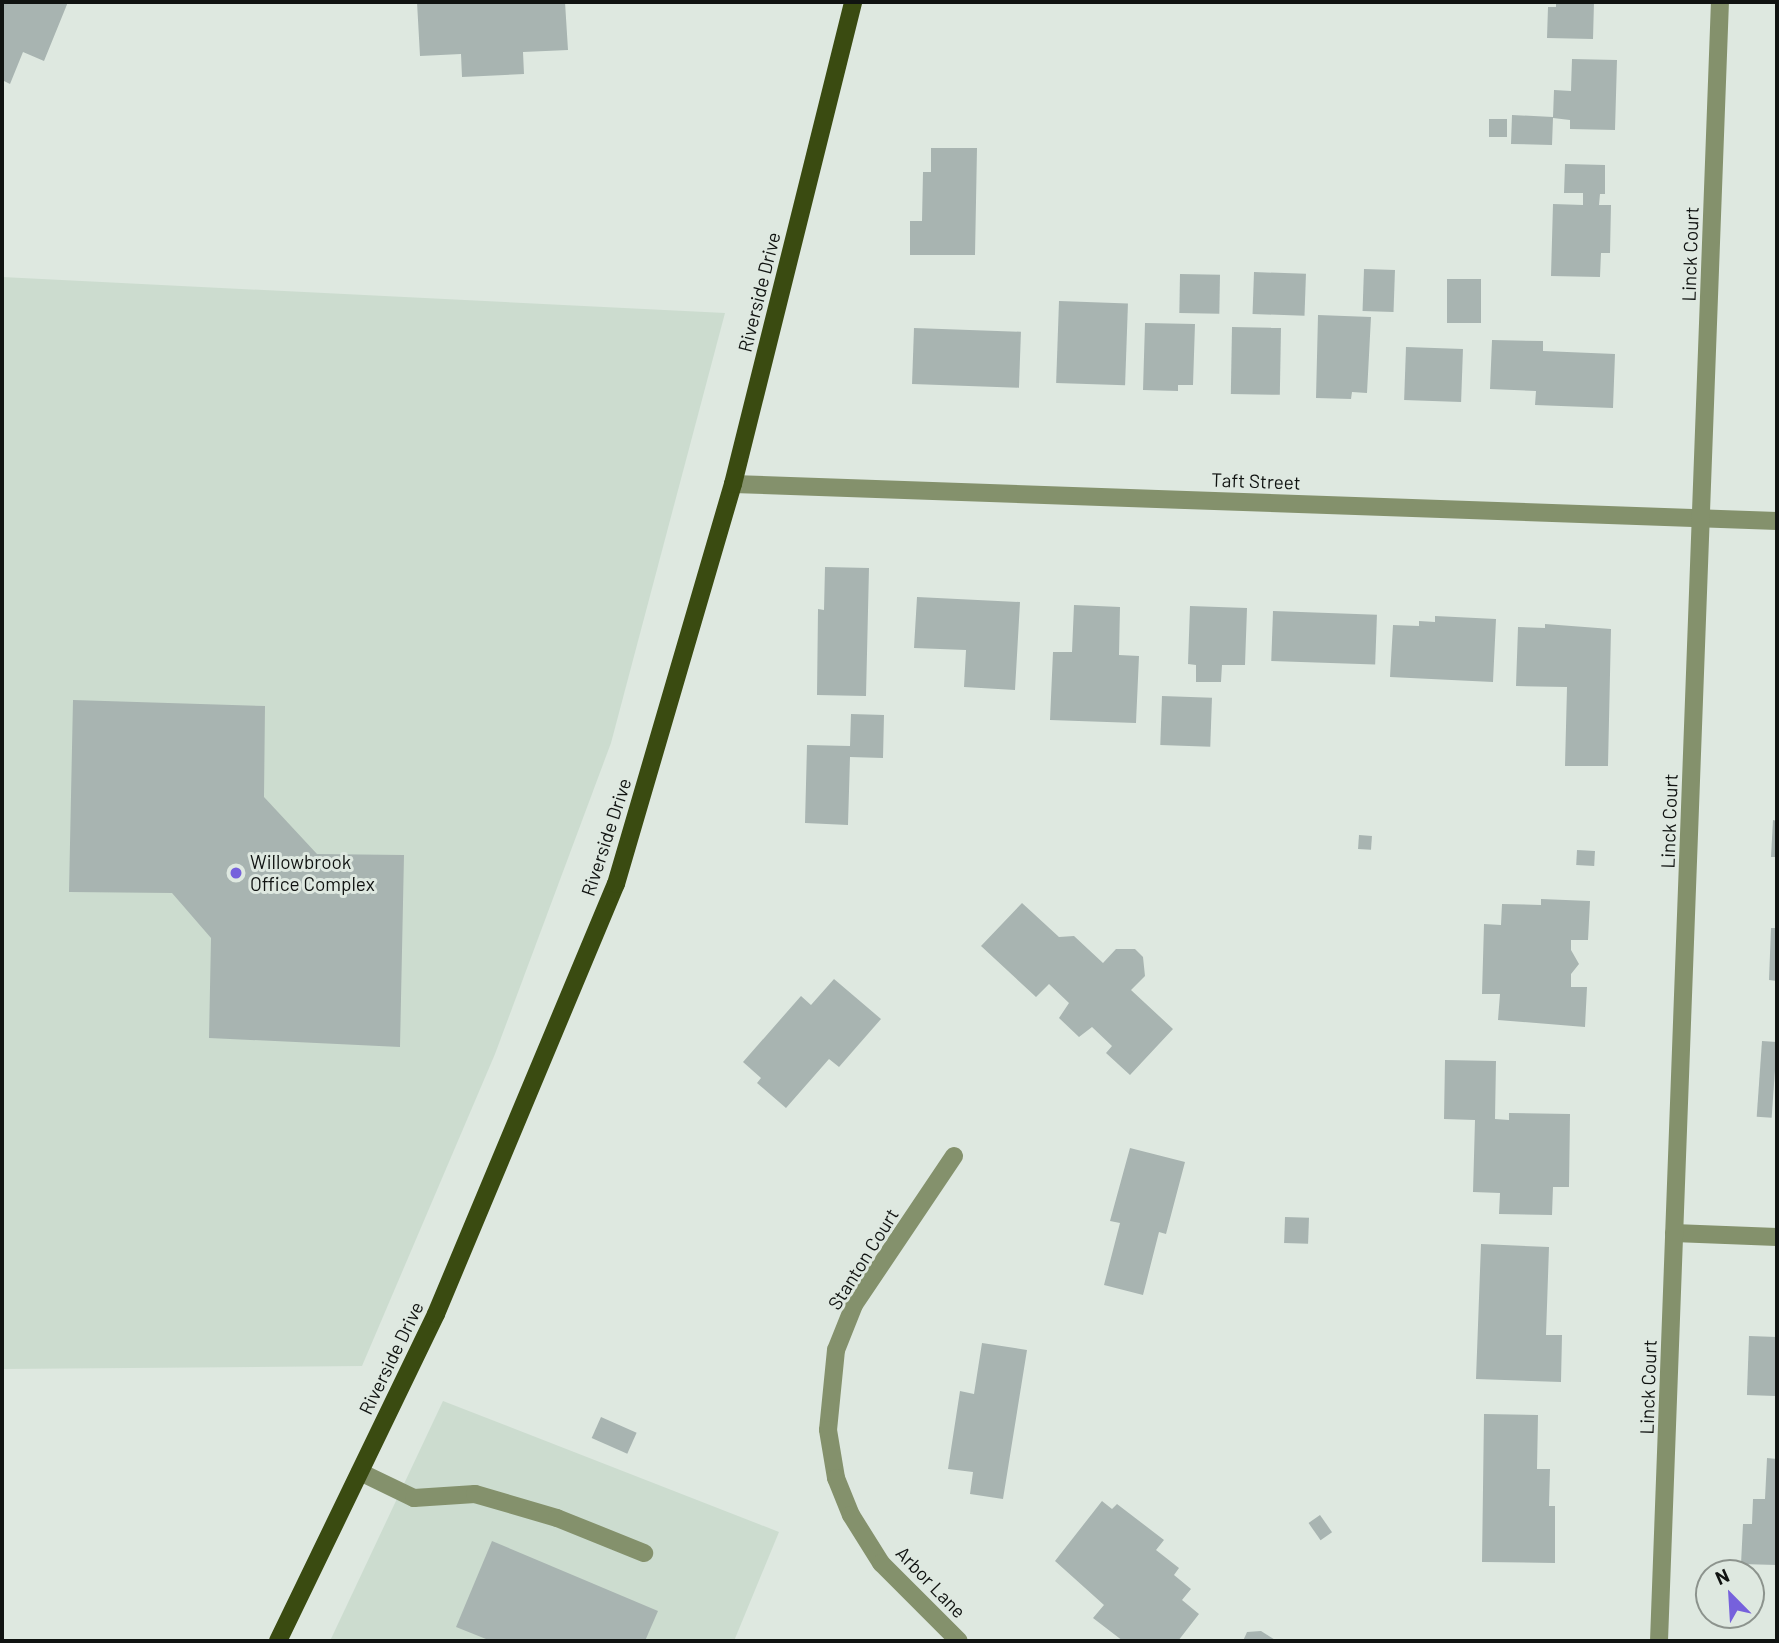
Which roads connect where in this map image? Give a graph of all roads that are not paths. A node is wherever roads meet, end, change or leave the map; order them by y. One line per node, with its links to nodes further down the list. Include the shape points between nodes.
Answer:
1 (853, 2): 3 (main road, Riverside Drive)
2 (1720, 2): 4 (street, Linck Court)
3 (733, 484): 4 (street, Taft Street); 9 (main road, Riverside Drive, via 616,884 436,1314)
4 (1701, 518): 5 (street, Taft Street); 7 (street, Linck Court)
5 (1777, 521)
6 (954, 1156): 10 (street, Stanton Court, via 854,1306 836,1350 828,1430 836,1478)
7 (1674, 1233): 8 (street); 14 (street, Linck Court)
8 (1777, 1237)
9 (360, 1472): 11 (street, via 414,1498 475,1493 557,1518); 12 (main road, Riverside Drive)
10 (851, 1515): 13 (street, Arbor Lane, via 881,1563)
11 (644, 1553)
12 (278, 1641)
13 (959, 1641)
14 (1659, 1641)

